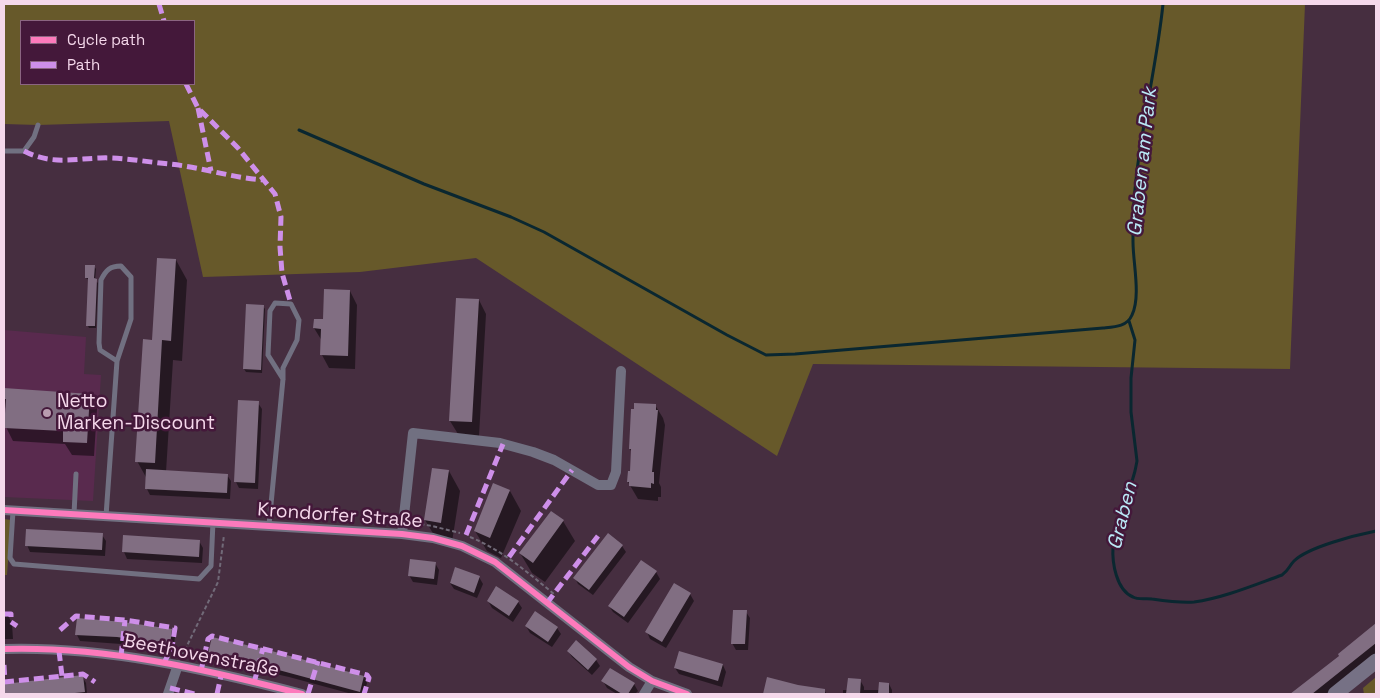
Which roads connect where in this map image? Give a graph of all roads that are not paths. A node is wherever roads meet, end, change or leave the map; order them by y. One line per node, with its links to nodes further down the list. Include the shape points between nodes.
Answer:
1 (38, 125): 2 (lane, via 24,151)
2 (4, 151)
3 (116, 362): 3 (lane, via 131,319 131,277 120,266 113,266 101,280 100,350); 9 (lane)
4 (621, 371): 12 (street, Krondorfer Straße, via 616,472 611,485 598,485 554,460 500,443 413,433)
5 (282, 380): 5 (lane, via 297,340 299,320 291,304 275,303 270,311 268,355); 11 (lane)
6 (76, 474): 8 (lane)
7 (8, 510): 8 (street, Krondorfer Straße); 10 (lane, via 10,558 14,564 199,579 210,566)
8 (74, 514): 9 (street, Krondorfer Straße)
9 (106, 516): 10 (street, Krondorfer Straße)
10 (213, 522): 11 (street, Krondorfer Straße)
11 (270, 526): 12 (street, Krondorfer Straße)
12 (402, 534): 16 (street, Krondorfer Straße, via 462,546 495,562 618,660)
13 (4, 649): 15 (street, Beethovenstraße, via 121,656)
14 (1376, 661): 17 (street)
15 (178, 665): 18 (street); 19 (street, Beethovenstraße)
16 (652, 681): 20 (street); 21 (street, Krondorfer Straße)
17 (1350, 689): 22 (street)
18 (168, 694)
19 (302, 694)
20 (644, 694)
21 (687, 694)
22 (1335, 694)

